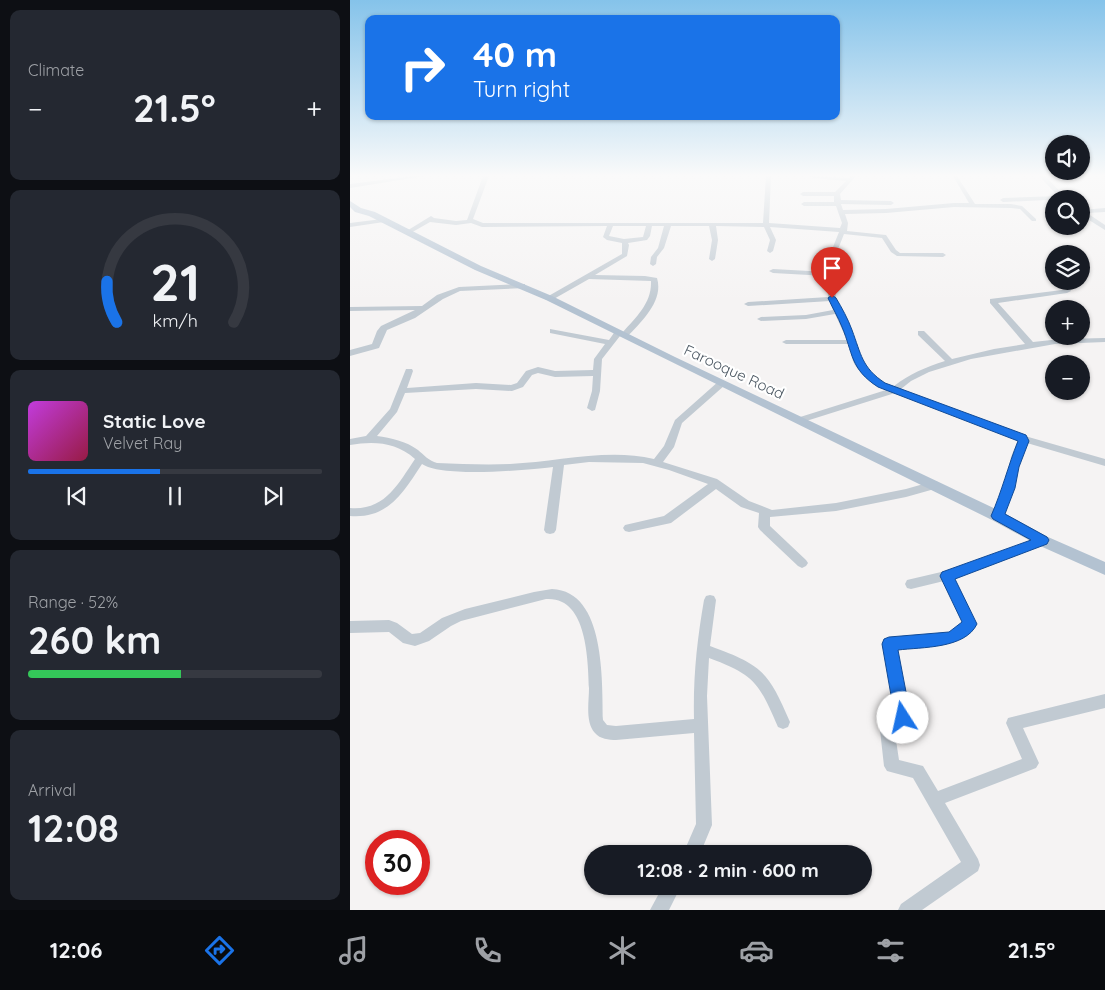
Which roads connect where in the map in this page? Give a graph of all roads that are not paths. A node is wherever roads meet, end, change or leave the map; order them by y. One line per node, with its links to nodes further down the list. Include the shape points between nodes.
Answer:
1 (378, 218): 5 (main road, Farooque Road)
2 (766, 218): 11 (street)
3 (844, 218): 14 (street)
4 (1091, 218): 13 (street)
5 (382, 221): 8 (street); 15 (main road, Farooque Road)
6 (471, 221): 12 (street, via 487,226); 15 (street, via 456,223 431,219)
7 (712, 224): 10 (street); 11 (street); 19 (street, via 715,240)
8 (350, 225)
9 (649, 225): 10 (street); 12 (street); 16 (street, via 644,239)
10 (668, 225): 20 (street)
11 (766, 225): 14 (street); 17 (street, via 773,240)
12 (610, 226): 16 (street, via 607,239)
13 (1105, 228)
14 (843, 231): 18 (street, via 884,236 893,251 899,254); 22 (street, via 832,254)
15 (408, 234): 24 (main road, Farooque Road)
16 (624, 241): 23 (street, via 625,255)
17 (770, 252)
18 (943, 255)
19 (712, 259)
20 (653, 264)
21 (773, 271): 22 (street)
22 (829, 274): 27 (street)
23 (590, 277): 26 (street); 35 (street, via 654,280 647,307)
24 (522, 286): 26 (main road, Farooque Road); 29 (street, via 459,290)
25 (1067, 291): 40 (street, via 993,301)
26 (549, 298): 35 (main road, Farooque Road)
27 (833, 299): 28 (street); 31 (street)
28 (748, 304)
29 (425, 308): 30 (street); 41 (street, via 380,331 376,346)
30 (350, 309)
31 (838, 311): 32 (street, via 806,317); 38 (street)
32 (761, 319)
33 (552, 331): 39 (street)
34 (921, 333): 42 (street)
35 (622, 334): 39 (street); 45 (main road, Farooque Road)
36 (1105, 340): 40 (street)
37 (786, 342): 38 (street)
38 (852, 342): 46 (street, via 857,361 868,374)
39 (611, 343): 44 (street, via 598,358)
40 (1032, 346): 42 (street)
41 (350, 353)
42 (951, 362): 46 (street, via 902,383)
43 (409, 372): 47 (street)
44 (597, 373): 47 (street, via 555,374 538,370 512,388 476,386); 48 (street)
45 (722, 383): 49 (main road, Farooque Road); 55 (street, via 678,422 669,448)
46 (895, 390): 49 (street); 50 (street)
47 (401, 391): 51 (street, via 394,410)
48 (592, 408)
49 (800, 420): 58 (main road, Farooque Road)
50 (1022, 438): 56 (street); 61 (street, via 1010,488)
51 (369, 439): 52 (street); 53 (street, via 399,444 416,453)
52 (350, 442)
53 (420, 459): 54 (street, via 431,467 456,468 510,468); 59 (street, via 387,502 370,512)
54 (559, 463): 55 (street, via 627,459); 63 (street)
55 (657, 463): 57 (street)
56 (1105, 463)
57 (716, 484): 60 (street, via 745,504); 62 (street, via 667,520)
58 (934, 485): 60 (street, via 836,507 786,514); 61 (main road, Farooque Road)
59 (350, 512)
60 (764, 512): 65 (street, via 764,528)
61 (998, 516): 64 (main road, Farooque Road)
62 (629, 528)
63 (550, 530)
64 (1043, 540): 66 (main road, Farooque Road); 67 (street)
65 (802, 563)
66 (1105, 569)
67 (947, 576): 68 (street); 75 (street, via 970,624 952,638 889,644 903,718 886,721 892,766 918,770)
68 (911, 584)
69 (710, 600): 71 (street)
70 (350, 627): 74 (street, via 395,627 407,639 414,640 466,615 558,594 567,598 584,616 590,635 596,721 600,729 616,733)
71 (703, 650): 73 (street, via 752,670 766,684); 74 (street)
72 (1105, 701): 75 (street, via 1014,723 1032,763)
73 (783, 722)
74 (700, 726): 76 (street, via 704,824)
75 (934, 800): 79 (street, via 972,865)
76 (695, 845)
77 (668, 895): 78 (street)
78 (659, 910)
79 (907, 910)

